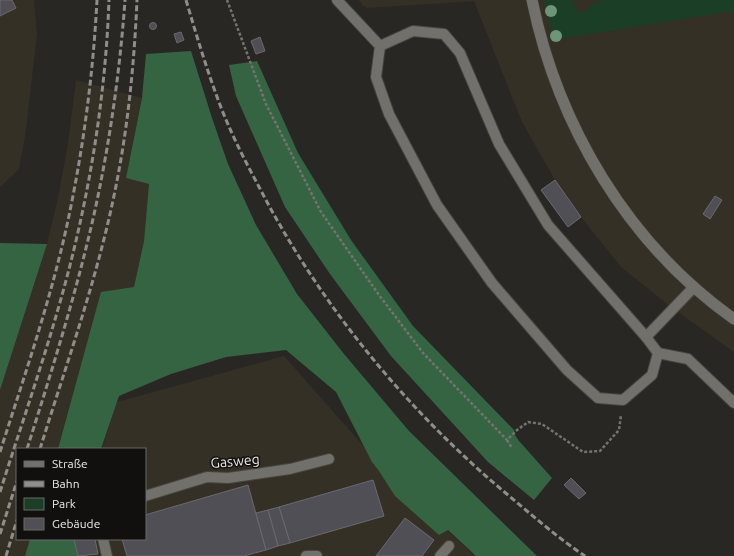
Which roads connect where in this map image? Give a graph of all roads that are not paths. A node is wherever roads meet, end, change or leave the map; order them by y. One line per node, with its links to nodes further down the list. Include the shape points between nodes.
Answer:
1 (337, 0): 3 (lane)
2 (532, 0): 4 (street, via 544,51 575,129 592,161 633,222 660,254)
3 (380, 46): 6 (lane, via 413,31 444,34 460,53 499,144 548,225); 7 (lane, via 376,77 390,114 437,205 492,283 567,370 598,398 623,400 652,375)
4 (694, 287): 5 (street); 6 (lane)
5 (734, 319)
6 (646, 337): 7 (lane)
7 (658, 353): 8 (lane, via 688,359)
8 (734, 403)
9 (329, 459): 10 (lane, Gasweg, via 290,469 228,478 207,478)
10 (146, 496)
11 (103, 540): 13 (lane)
12 (449, 546): 16 (lane)
13 (107, 556)
14 (306, 556): 15 (lane)
15 (316, 556)
16 (440, 556)

